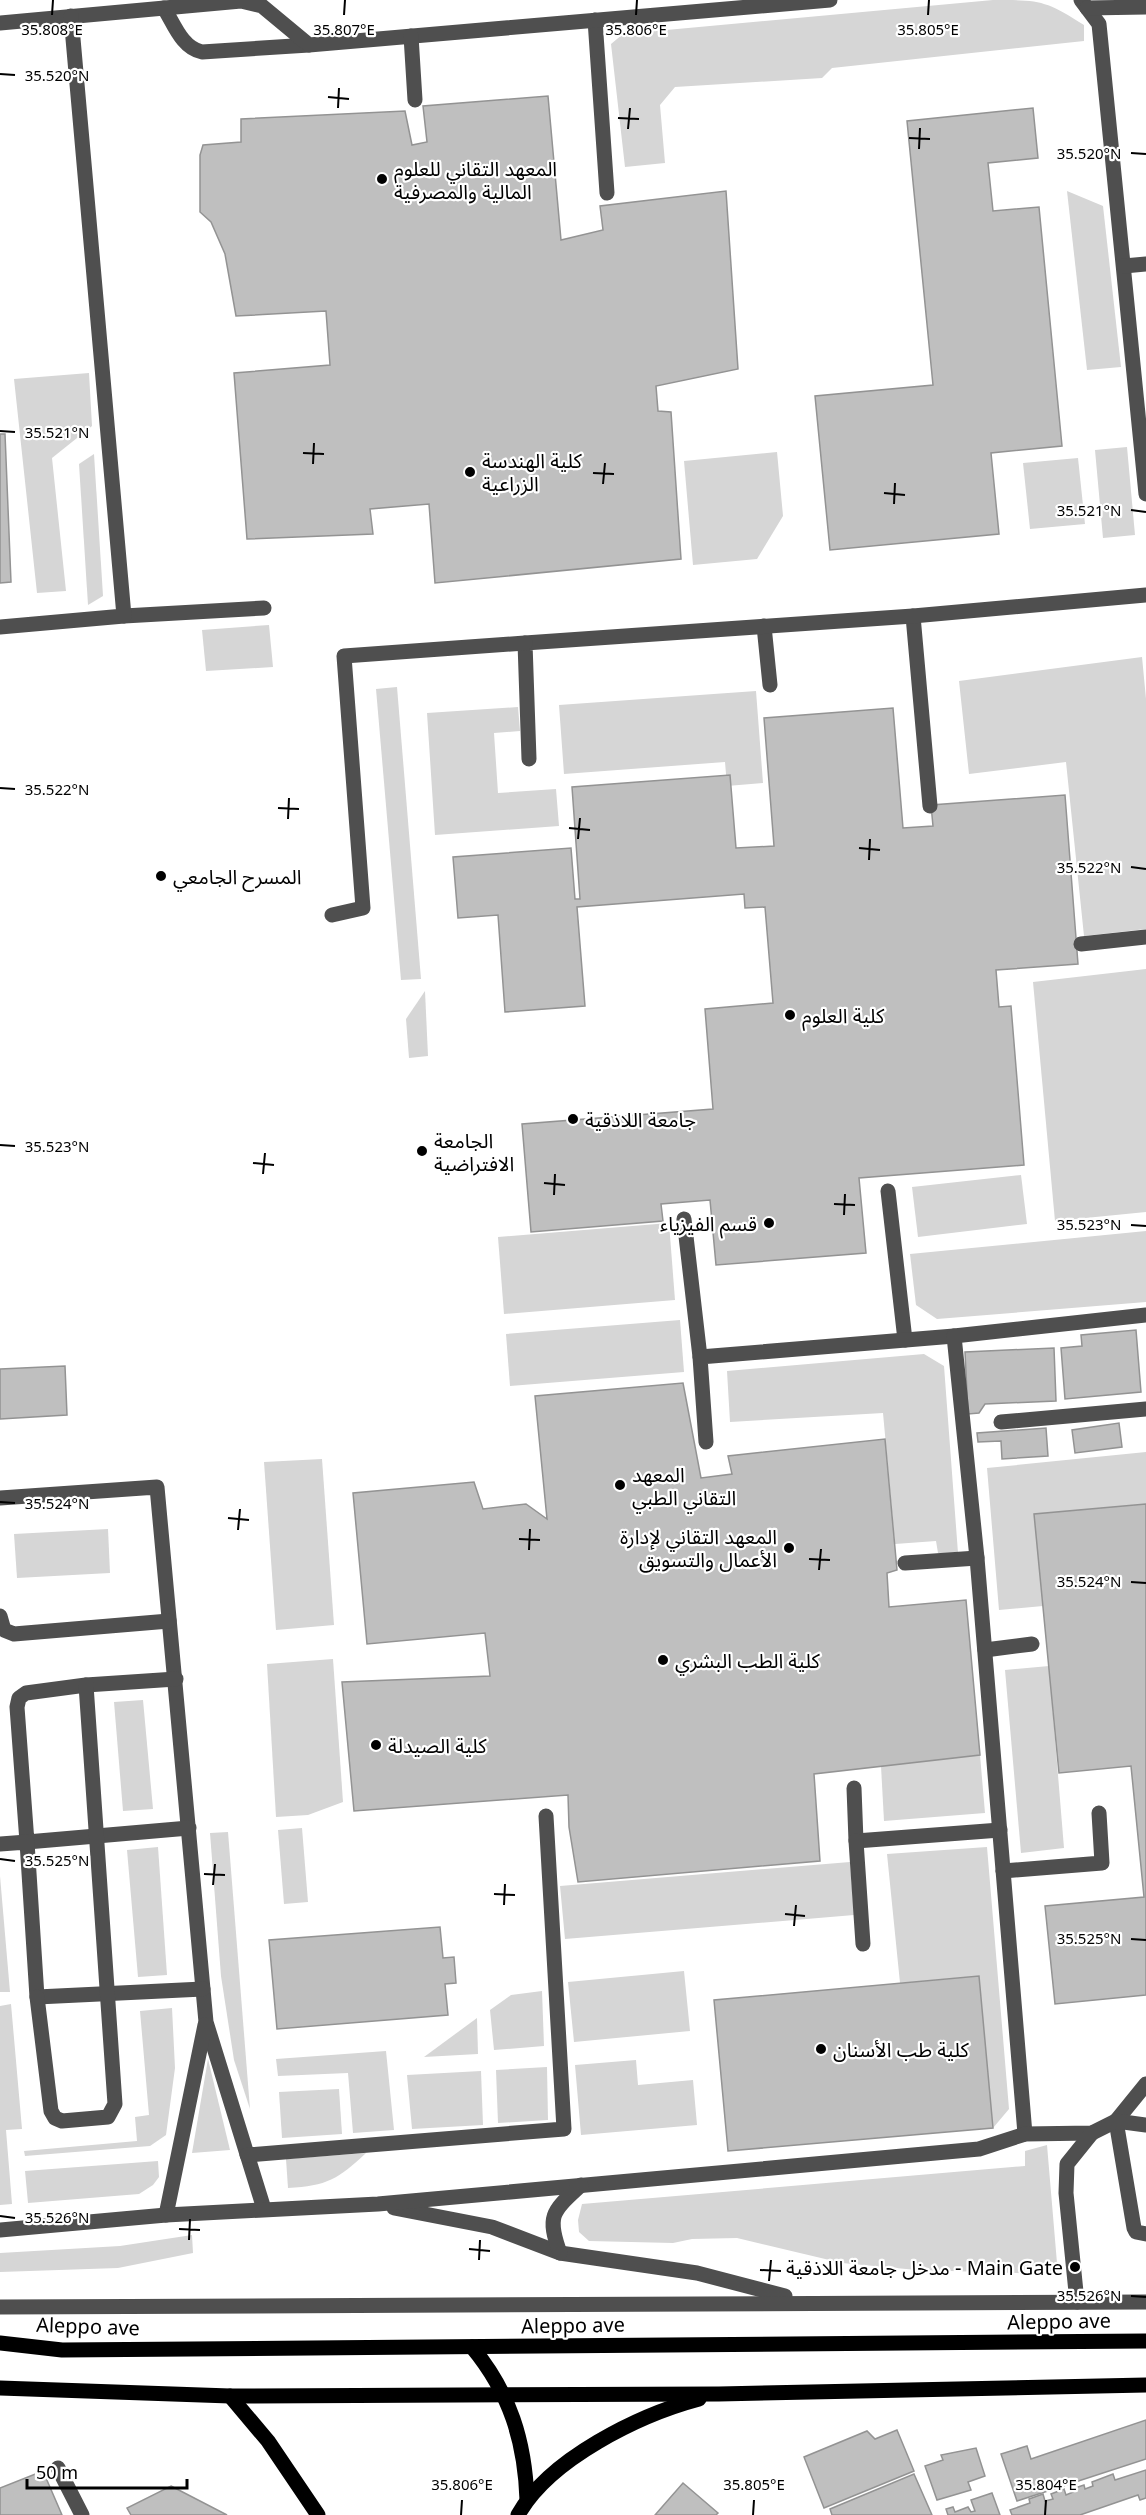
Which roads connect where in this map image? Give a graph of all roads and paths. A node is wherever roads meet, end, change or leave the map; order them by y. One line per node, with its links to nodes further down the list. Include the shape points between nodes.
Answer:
1 (830, 0): 6 (street)
2 (1084, 4): 3 (street); 13 (street, via 1099,24)
3 (1146, 7)
4 (164, 8): 5 (street); 9 (street, via 252,2); 9 (street, via 193,50)
5 (71, 16): 7 (street); 17 (street)
6 (595, 20): 8 (street); 11 (street)
7 (0, 23)
8 (411, 36): 9 (street); 10 (street)
9 (309, 45)
10 (415, 100)
11 (607, 193)
12 (1146, 264): 13 (street)
13 (1124, 267): 14 (street)
14 (1146, 494)
15 (1146, 595): 18 (street)
16 (264, 608): 17 (street)
17 (124, 616): 20 (street)
18 (913, 616): 19 (street); 24 (street)
19 (764, 626): 21 (street); 22 (street)
20 (0, 627)
21 (525, 643): 23 (street); 25 (street, via 344,656 363,908)
22 (770, 685)
23 (529, 759)
24 (930, 806)
25 (332, 915)
26 (1146, 937): 27 (street)
27 (1081, 944)
28 (888, 1191): 32 (street)
29 (684, 1219): 33 (street)
30 (1146, 1316): 31 (street)
31 (954, 1336): 32 (street); 38 (street)
32 (905, 1340): 33 (street)
33 (700, 1357): 36 (street)
34 (1146, 1409): 35 (street)
35 (1000, 1422)
36 (706, 1442)
37 (0, 1498): 41 (street, via 157,1487)
38 (977, 1558): 39 (street); 43 (street)
39 (905, 1563)
40 (0, 1616): 41 (street, via 4,1630 14,1634)
41 (169, 1621): 44 (street)
42 (1032, 1644): 43 (street)
43 (985, 1650): 50 (street)
44 (176, 1679): 45 (street); 49 (street)
45 (86, 1685): 51 (street); 53 (street, via 26,1693 19,1698)
46 (854, 1788): 52 (street)
47 (1099, 1813): 55 (street, via 1102,1863)
48 (546, 1815): 66 (street, via 564,2129)
49 (189, 1828): 51 (street); 57 (street)
50 (1000, 1830): 52 (street); 55 (street)
51 (98, 1836): 53 (street); 58 (street)
52 (856, 1841): 56 (street)
53 (27, 1842): 54 (street); 59 (street)
54 (0, 1844)
55 (1003, 1871): 65 (street)
56 (863, 1944)
57 (203, 1989): 58 (street); 60 (street)
58 (109, 1995): 59 (street); 59 (street, via 113,2113 108,2117 62,2121 51,2111)
59 (38, 1997)
60 (206, 2022): 66 (street); 70 (street)
61 (1146, 2084): 62 (street)
62 (1116, 2121): 63 (street); 64 (street); 72 (street, via 1134,2228)
63 (1146, 2125)
64 (1092, 2133): 65 (street); 75 (street, via 1067,2164 1066,2193)
65 (1025, 2134): 67 (street, via 980,2149)
66 (247, 2155): 69 (street)
67 (581, 2185): 68 (street); 73 (street, via 556,2209 552,2232)
68 (378, 2204): 69 (street); 73 (street, via 492,2227)
69 (264, 2209): 70 (street)
70 (166, 2215): 71 (street)
71 (0, 2230)
72 (1146, 2234)
73 (560, 2253): 74 (street, via 697,2273)
74 (805, 2302): 75 (street); 77 (street)
75 (1077, 2302): 76 (street)
76 (1146, 2302)
77 (0, 2307)
78 (1146, 2341): 80 (main road, Aleppo ave)
79 (0, 2343): 80 (main road, Aleppo ave, via 62,2350)
80 (472, 2347): 84 (main road)
81 (1146, 2385): 83 (main road)
82 (0, 2388): 85 (main road)
83 (720, 2394): 84 (main road); 87 (main road, via 659,2412 629,2426 575,2458)
84 (505, 2395): 85 (main road); 87 (main road, via 522,2445)
85 (230, 2396): 89 (main road, via 268,2441)
86 (58, 2468): 88 (street)
87 (527, 2500): 90 (main road)
88 (82, 2515)
89 (318, 2515)
90 (518, 2515)

